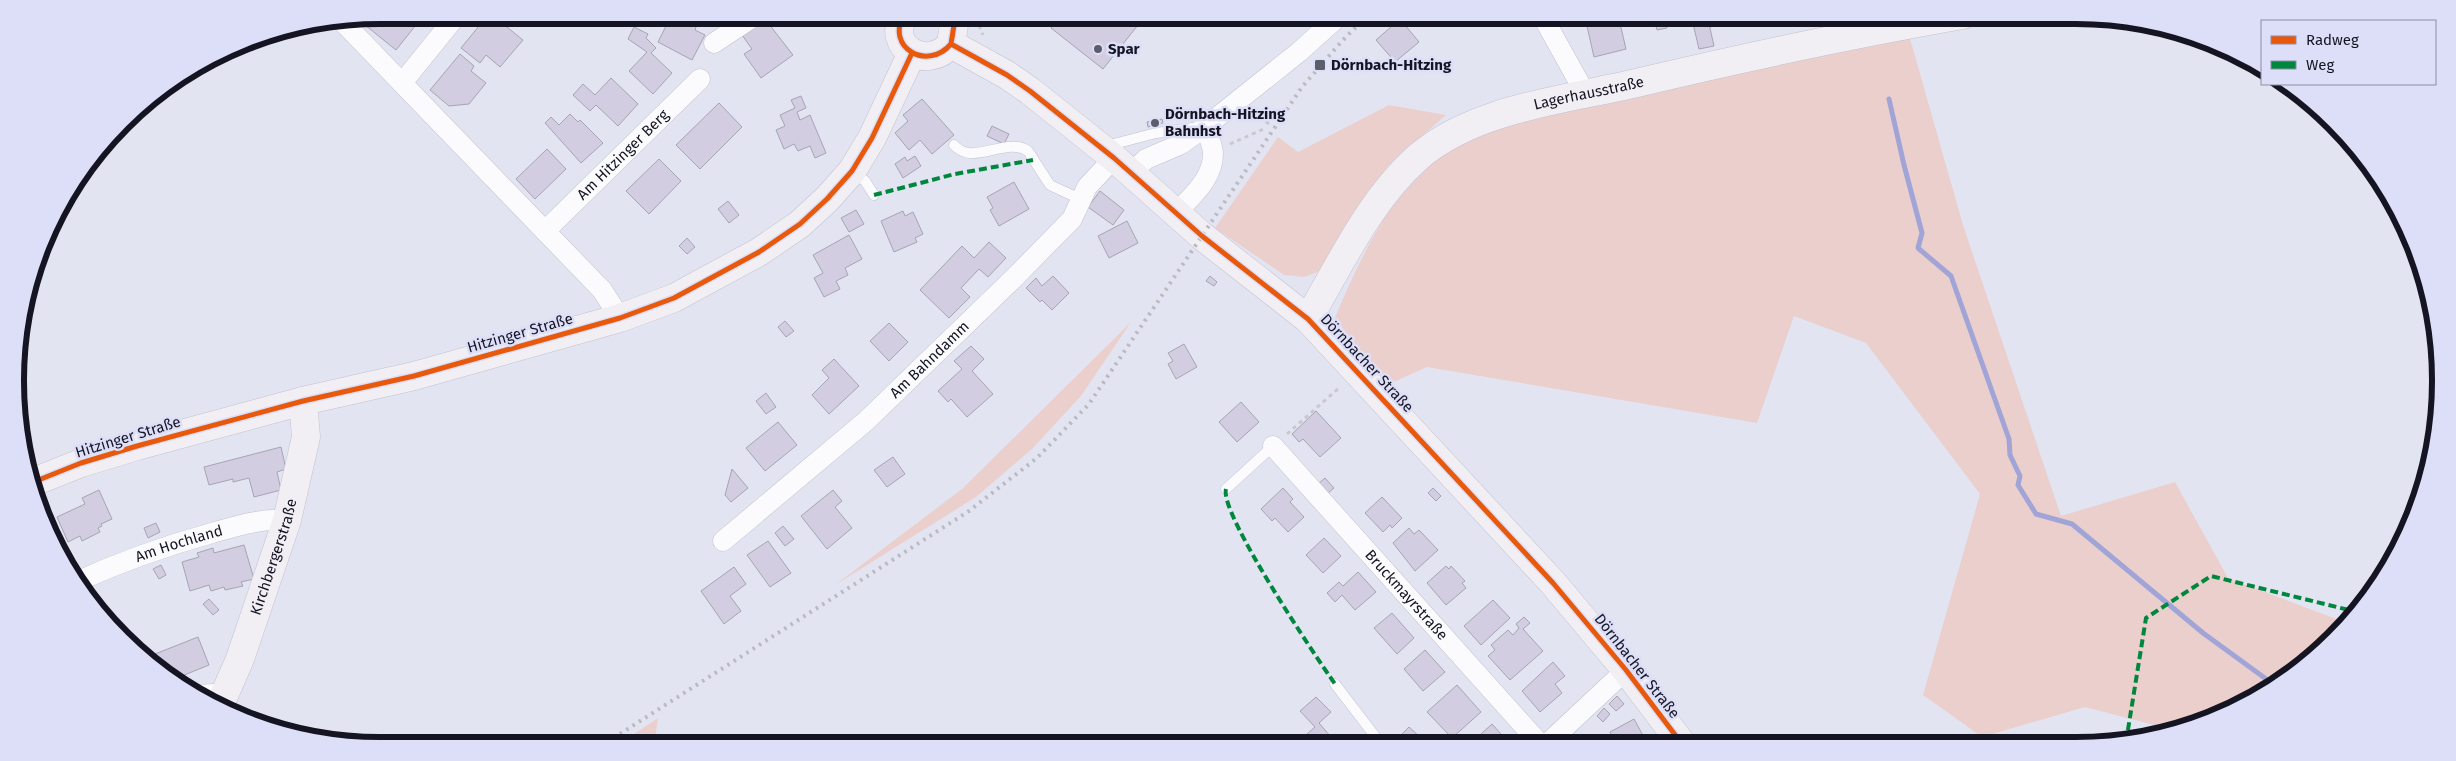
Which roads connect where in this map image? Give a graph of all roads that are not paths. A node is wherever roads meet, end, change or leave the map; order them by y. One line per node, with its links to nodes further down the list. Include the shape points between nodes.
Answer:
1 (450, 24): 12 (street)
2 (742, 24): 9 (street)
3 (900, 24): 10 (street, via 902,41)
4 (1322, 24): 14 (street, Am Bahndamm)
5 (1547, 24): 13 (street)
6 (1870, 24): 13 (street, Lagerhausstraße)
7 (955, 25): 10 (street, via 936,56); 16 (street, Dörnbacher Straße, via 1007,75)
8 (347, 26): 12 (street)
9 (714, 43)
10 (912, 53): 17 (street, Hitzinger Straße, via 872,138)
11 (700, 79): 21 (street, Am Hitzinger Berg)
12 (402, 83): 21 (street)
13 (1583, 95): 23 (street, Lagerhausstraße, via 1486,120 1444,138 1417,158 1374,208)
14 (1206, 127): 16 (lane, via 1179,129); 16 (street, Am Bahndamm, via 1181,144 1152,155); 20 (street, via 1213,152 1207,176)
15 (954, 145): 19 (lane, via 966,153 1011,146 1024,148 1050,184)
16 (1115, 159): 19 (street, Am Bahndamm, via 1095,176); 20 (street, Dörnbacher Straße)
17 (852, 171): 18 (lane, via 865,181); 22 (street, Hitzinger Straße, via 800,224 759,252 674,298)
18 (874, 195)
19 (1080, 199): 29 (street, Am Bahndamm, via 1074,215 1060,233 930,361 866,421)
20 (1175, 214): 23 (street, Dörnbacher Straße)
21 (545, 231): 22 (street, via 602,290)
22 (620, 318): 24 (street, Hitzinger Straße, via 414,376)
23 (1308, 319): 31 (street, Dörnbacher Straße, via 1528,554)
24 (303, 401): 26 (street, Hitzinger Straße, via 137,446); 28 (street, Kirchbergerstraße, via 306,437)
25 (1273, 446): 27 (lane); 35 (street, Bruckmayrstraße)
26 (38, 480)
27 (1226, 489)
28 (287, 520): 30 (street, Am Hochland, via 250,523 173,544); 33 (street, Kirchbergerstraße, via 265,590)
29 (723, 541)
30 (84, 579)
31 (1626, 670): 36 (street); 37 (street, Dörnbacher Straße)
32 (1335, 684): 34 (lane)
33 (223, 700)
34 (1376, 737)
35 (1534, 737)
36 (1554, 737)
37 (1677, 737)

